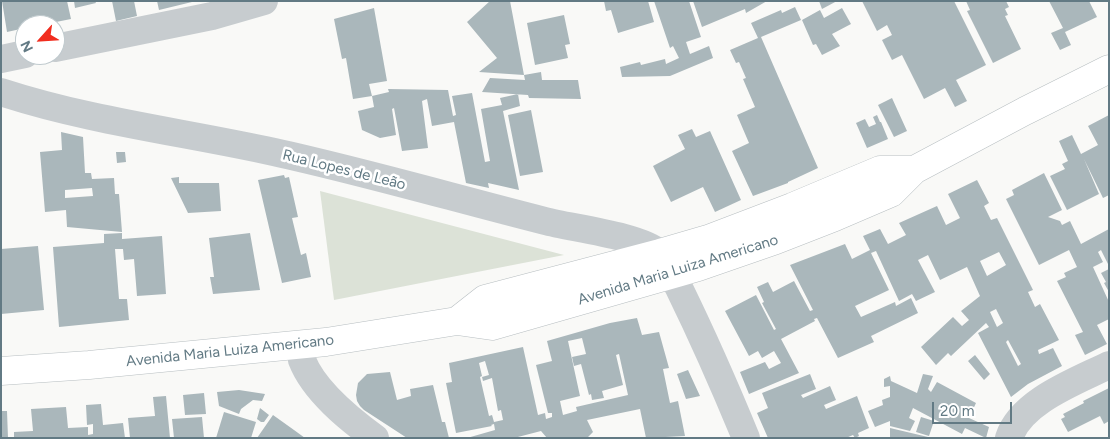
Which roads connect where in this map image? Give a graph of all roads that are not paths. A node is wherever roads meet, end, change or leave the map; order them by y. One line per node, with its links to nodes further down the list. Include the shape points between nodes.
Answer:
1 (264, 1): 2 (street, via 212,16)
2 (65, 46)
3 (15, 56): 4 (street)
4 (1, 58)
5 (1109, 69): 7 (main road, Avenida Maria Luiza Americano, via 914,170 880,170 708,239)
6 (1, 92): 7 (street, Rua Lopes de Leão, via 77,114 284,154 561,226 623,238 644,245)
7 (666, 264): 8 (main road, Avenida Maria Luiza Americano, via 485,299 457,321); 12 (street)
8 (300, 345): 10 (main road, Avenida Maria Luiza Americano); 11 (street, via 302,360 331,402)
9 (1109, 365): 13 (street, via 1040,400 1024,414)
10 (1, 371)
11 (375, 438)
12 (746, 438)
13 (1009, 438)

